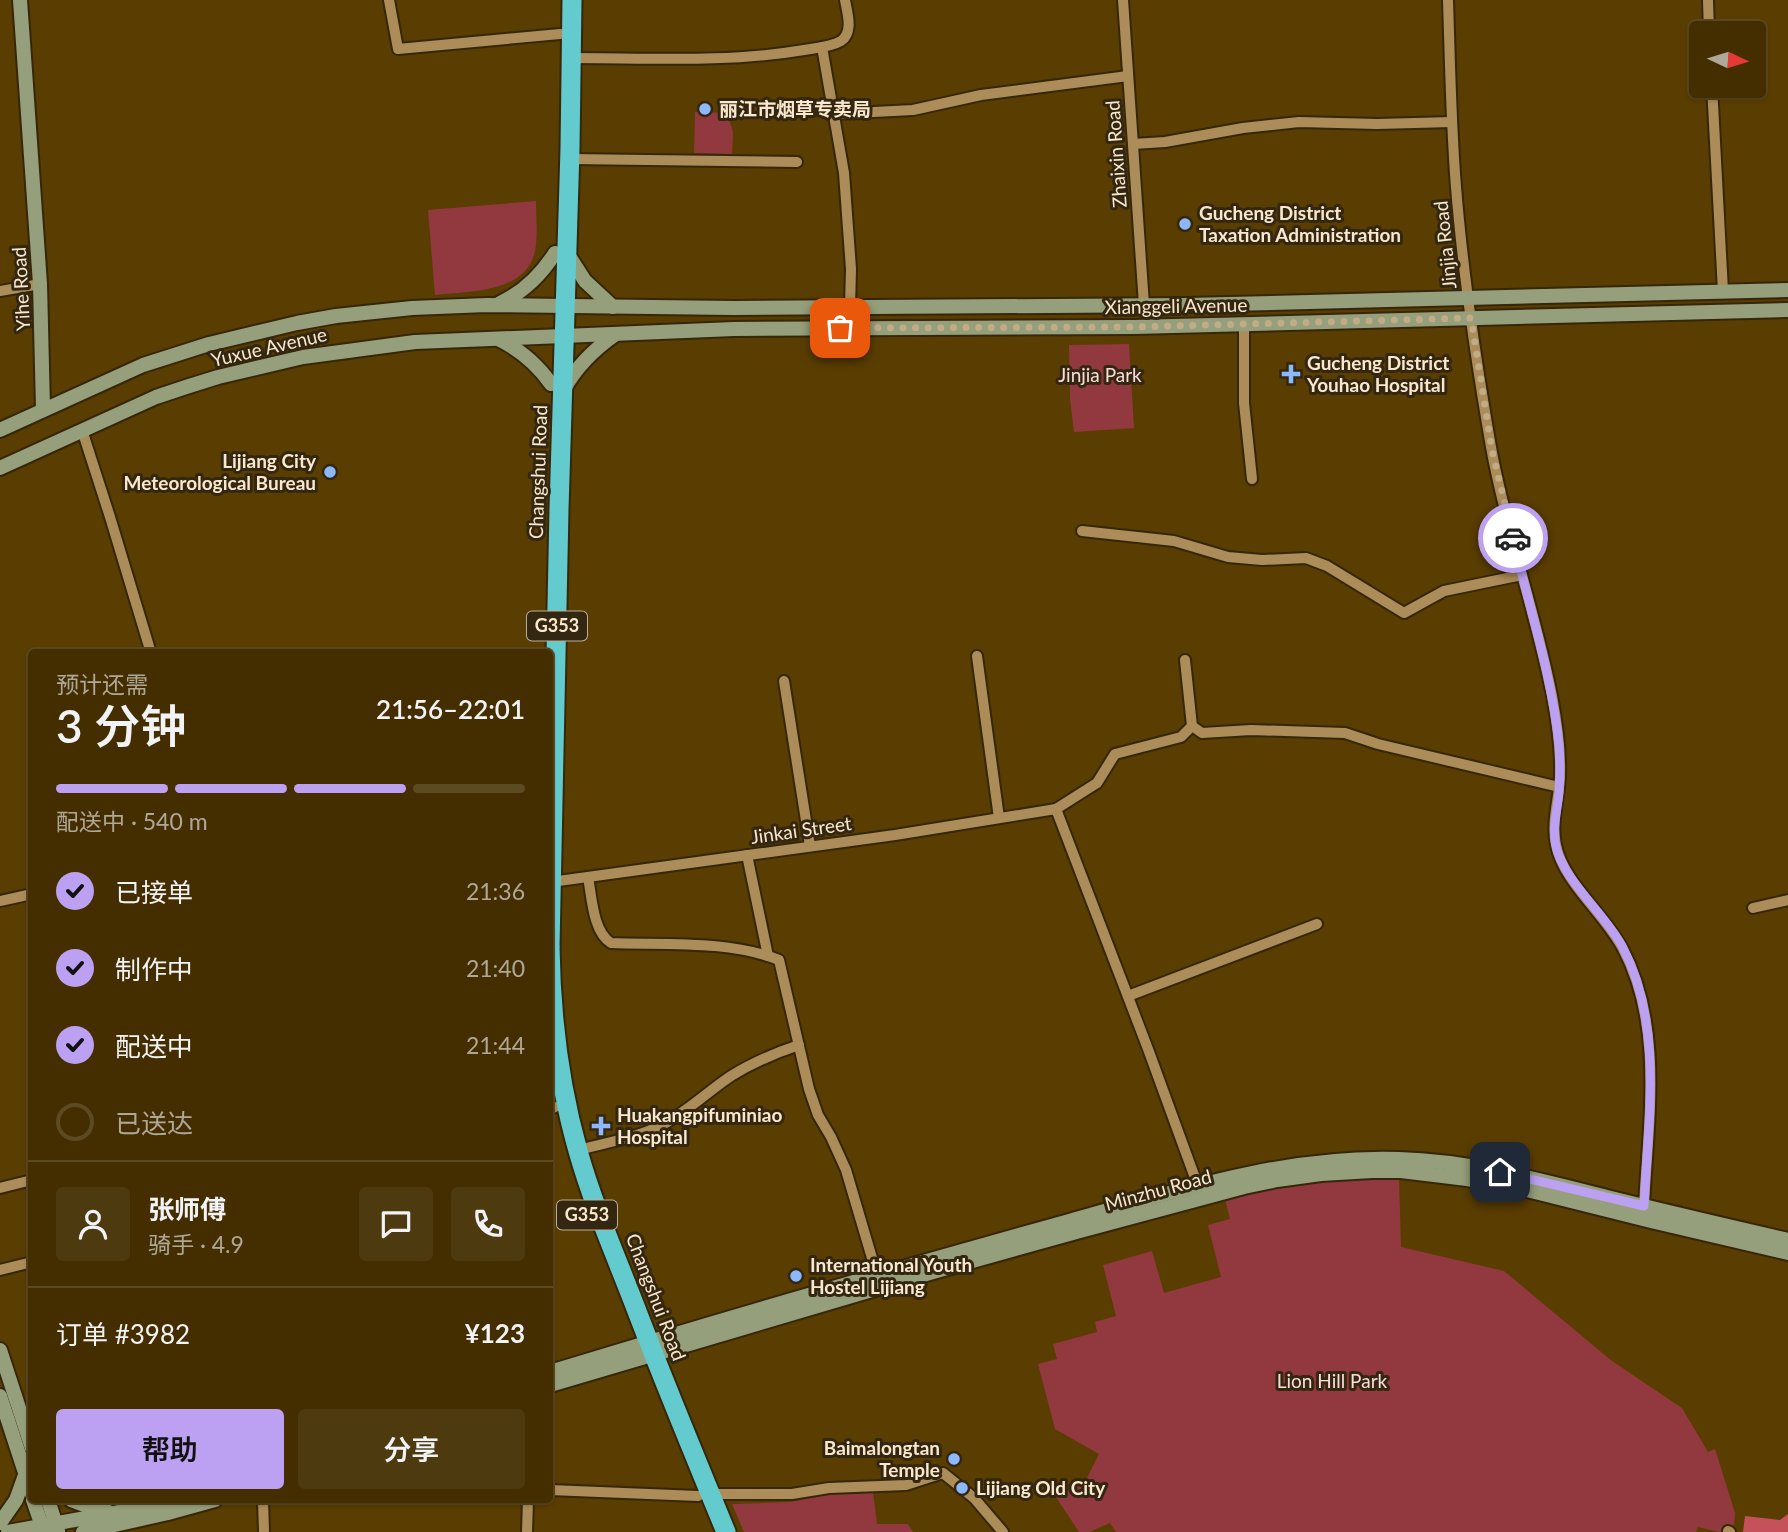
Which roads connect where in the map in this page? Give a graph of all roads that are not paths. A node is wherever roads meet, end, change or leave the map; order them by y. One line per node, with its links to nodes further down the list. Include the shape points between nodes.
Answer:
1 (20, 0): 21 (main road, Yihe Road)
2 (389, 0): 10 (street, via 398,49)
3 (561, 0): 10 (highway, Changshui Road / G353)
4 (572, 0): 12 (highway, Changshui Road / G353)
5 (845, 0): 11 (street, via 846,34 841,41)
6 (1123, 0): 13 (street, Zhaixin Road)
7 (1448, 0): 16 (street, Jinjia Road)
8 (1708, 0): 9 (street)
9 (1709, 21)
10 (560, 34): 20 (highway, Changshui Road / G353)
11 (822, 47): 12 (street, via 739,57); 15 (street)
12 (572, 58): 18 (highway, Changshui Road / G353)
13 (1128, 76): 15 (street, via 981,94 913,110); 17 (street, Zhaixin Road)
14 (1713, 98): 24 (street)
15 (834, 114): 30 (street, via 844,173)
16 (1452, 122): 17 (street, via 1298,122); 25 (street, Jinjia Road)
17 (1133, 144): 27 (street, Zhaixin Road)
18 (570, 159): 19 (street); 20 (highway, Changshui Road / G353)
19 (797, 162)
20 (561, 253): 26 (main road, via 534,281); 28 (highway, Changshui Road / G353); 29 (main road)
21 (40, 284): 23 (street); 38 (main road, Yihe Road)
22 (1788, 290): 24 (main road, Xianggeli Avenue)
23 (0, 291)
24 (1723, 291): 25 (main road, Xianggeli Avenue)
25 (1468, 298): 27 (main road, Xianggeli Avenue); 32 (street, Jinjia Road)
26 (497, 305): 28 (main road, Yuxue Avenue); 38 (main road, Yuxue Avenue, via 336,316 268,329 143,365)
27 (1144, 305): 30 (main road, Xianggeli Avenue)
28 (560, 306): 29 (main road, Xianggeli Avenue); 35 (highway, Changshui Road / G353)
29 (613, 307): 30 (main road, Xianggeli Avenue)
30 (850, 307)
31 (1788, 310): 32 (main road, Xianggeli Avenue)
32 (1471, 318): 33 (main road, Xianggeli Avenue); 44 (street, Jinjia Road, via 1492,450)
33 (1244, 324): 34 (main road, Xianggeli Avenue); 42 (street, via 1244,403)
34 (616, 334): 35 (main road, Xianggeli Avenue); 37 (main road)
35 (559, 336): 36 (main road, Yuxue Avenue); 37 (highway, Changshui Road / G353)
36 (497, 339): 37 (main road, via 520,351); 40 (main road, Yuxue Avenue, via 415,342 275,363 156,397)
37 (557, 387): 46 (highway, Changshui Road / G353); 50 (highway, Changshui Road / G353)
38 (43, 409): 39 (main road, Yuxue Avenue)
39 (0, 430)
40 (82, 430): 41 (main road, Yuxue Avenue); 45 (street)
41 (0, 468)
42 (1252, 479)
43 (1082, 531): 44 (street, via 1174,541 1228,557 1262,561 1306,558 1404,613 1444,591)
44 (1522, 575): 52 (street, Jinjia Road, via 1552,694)
45 (150, 649)
46 (544, 649)
47 (977, 656): 54 (street)
48 (1185, 660): 51 (street)
49 (784, 681): 55 (street)
50 (553, 717)
51 (1192, 726): 52 (street, via 1202,733 1345,733); 53 (street, via 1181,737 1115,754 1097,783)
52 (1559, 787): 73 (street, Jinjia Road, via 1554,830 1557,851 1565,870 1621,943 1644,1005 1650,1078)
53 (1056, 808): 54 (street, Jinkai Street); 65 (street)
54 (999, 818): 55 (street, Jinkai Street)
55 (810, 846): 56 (street, Jinkai Street)
56 (747, 855): 57 (street, Jinkai Street); 64 (street)
57 (588, 877): 58 (street, Jinkai Street); 64 (street, via 598,928 611,943 719,946)
58 (553, 882)
59 (28, 895): 61 (street)
60 (1788, 900): 62 (street)
61 (0, 901)
62 (1753, 908)
63 (1317, 924): 65 (street)
64 (768, 956): 67 (street, via 779,960)
65 (1128, 996): 71 (street)
66 (553, 1023): 69 (highway, Changshui Road / G353)
67 (799, 1045): 69 (street, via 744,1068 660,1126); 78 (street, via 813,1102 846,1170)
68 (553, 1111): 80 (highway, Changshui Road / G353, via 575,1182)
69 (578, 1150): 80 (highway, Changshui Road / G353)
70 (28, 1181): 72 (street)
71 (1198, 1186): 73 (main road, Minzhu Road, via 1297,1164 1402,1159 1500,1172); 78 (main road, Minzhu Road)
72 (0, 1188)
73 (1644, 1206): 74 (main road, Minzhu Road)
74 (1788, 1240)
75 (1788, 1253): 80 (main road, Minzhu Road, via 1467,1179 1401,1171 1321,1174 1244,1187)
76 (28, 1263): 77 (street)
77 (0, 1269)
78 (877, 1275): 80 (main road, Minzhu Road)
79 (0, 1350): 84 (main road)
80 (646, 1350): 81 (main road, Minzhu Road); 82 (main road, Minzhu Road); 88 (highway, Changshui Road / G353)
81 (553, 1371)
82 (553, 1384)
83 (0, 1396): 85 (main road)
84 (28, 1436)
85 (25, 1474): 86 (main road); 96 (main road, via 16,1500)
86 (28, 1483)
87 (553, 1490): 88 (street)
88 (704, 1495): 103 (highway, Changshui Road / G353); 104 (highway, Changshui Road / G353); 105 (street, via 906,1485 943,1473 974,1498)
89 (35, 1503): 98 (main road)
90 (48, 1503): 98 (main road)
91 (79, 1503): 97 (main road)
92 (162, 1503): 97 (main road)
93 (204, 1503): 97 (main road)
94 (263, 1503): 101 (street)
95 (528, 1503): 102 (street)
96 (0, 1523)
97 (111, 1524): 98 (main road); 100 (main road)
98 (50, 1529): 99 (main road)
99 (8, 1532)
100 (83, 1532)
101 (264, 1532)
102 (527, 1532)
103 (713, 1532)
104 (726, 1532)
105 (1003, 1532)

